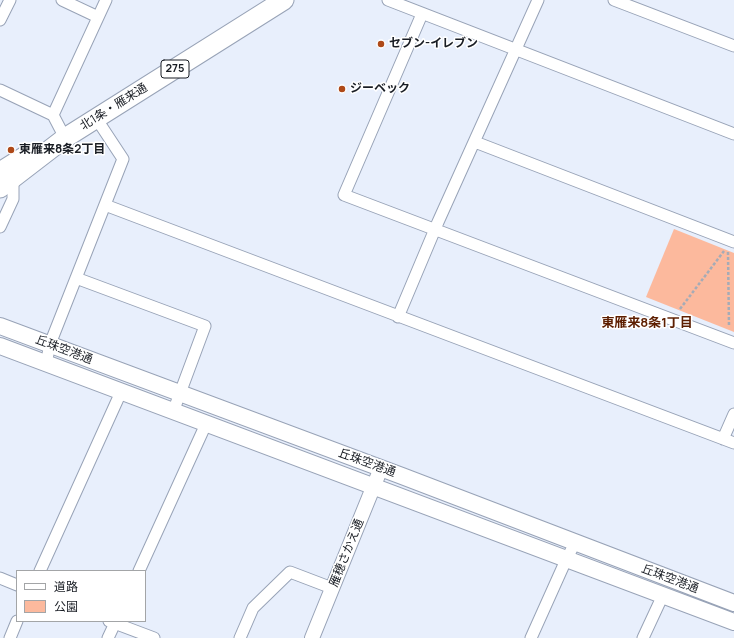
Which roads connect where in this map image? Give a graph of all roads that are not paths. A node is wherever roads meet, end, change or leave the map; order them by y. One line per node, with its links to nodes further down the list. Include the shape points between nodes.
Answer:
1 (10, 0): 10 (street)
2 (62, 0): 9 (street)
3 (106, 0): 9 (street)
4 (284, 0): 15 (highway, 北1条・雁来通 / 275)
5 (388, 0): 8 (street)
6 (538, 0): 12 (street)
7 (614, 0): 11 (street)
8 (422, 14): 12 (street); 22 (street, via 344,195)
9 (98, 17): 14 (street)
10 (0, 20)
11 (734, 46)
12 (516, 50): 16 (street); 18 (street)
13 (0, 90): 14 (street)
14 (53, 115): 17 (street)
15 (96, 118): 17 (highway, 北1条・雁来通 / 275); 20 (street, via 123,159)
16 (734, 134)
17 (65, 138): 19 (highway, 北1条・雁来通 / 275)
18 (476, 142): 22 (street); 23 (street)
19 (4, 180): 21 (street, via 13,199)
20 (105, 205): 24 (street); 25 (street)
21 (0, 227)
22 (435, 229): 25 (street); 27 (street)
23 (734, 242)
24 (76, 278): 28 (street); 32 (street, via 205,326)
25 (398, 317): 36 (street)
26 (0, 326): 28 (main road, 丘珠空港通)
27 (731, 338)
28 (50, 344): 30 (street); 32 (main road, 丘珠空港通)
29 (0, 346): 30 (main road, 丘珠空港通)
30 (46, 364): 31 (main road, 丘珠空港通)
31 (121, 392): 33 (main road, 丘珠空港通); 42 (street)
32 (180, 394): 33 (street); 38 (main road, 丘珠空港通)
33 (174, 412): 35 (main road, 丘珠空港通)
34 (734, 414): 36 (street)
35 (206, 424): 39 (main road, 丘珠空港通); 43 (street)
36 (723, 439): 37 (street)
37 (734, 443)
38 (381, 468): 39 (street, 雁穂さかえ通); 40 (main road, 丘珠空港通)
39 (374, 485): 41 (main road, 丘珠空港通); 46 (street, 雁穂さかえ通)
40 (575, 542): 41 (street); 48 (main road, 丘珠空港通)
41 (566, 560): 47 (main road, 丘珠空港通); 57 (street)
42 (40, 570)
43 (139, 570)
44 (0, 578): 45 (street)
45 (16, 585)
46 (332, 588): 55 (street, via 290,572 253,608); 56 (street, 雁穂さかえ通)
47 (662, 595): 51 (main road, 丘珠空港通); 58 (street)
48 (734, 603)
49 (18, 622): 52 (street)
50 (113, 622): 53 (street); 54 (street)
51 (734, 622)
52 (10, 638)
53 (108, 638)
54 (154, 638)
55 (240, 638)
56 (312, 638)
57 (531, 638)
58 (643, 638)

